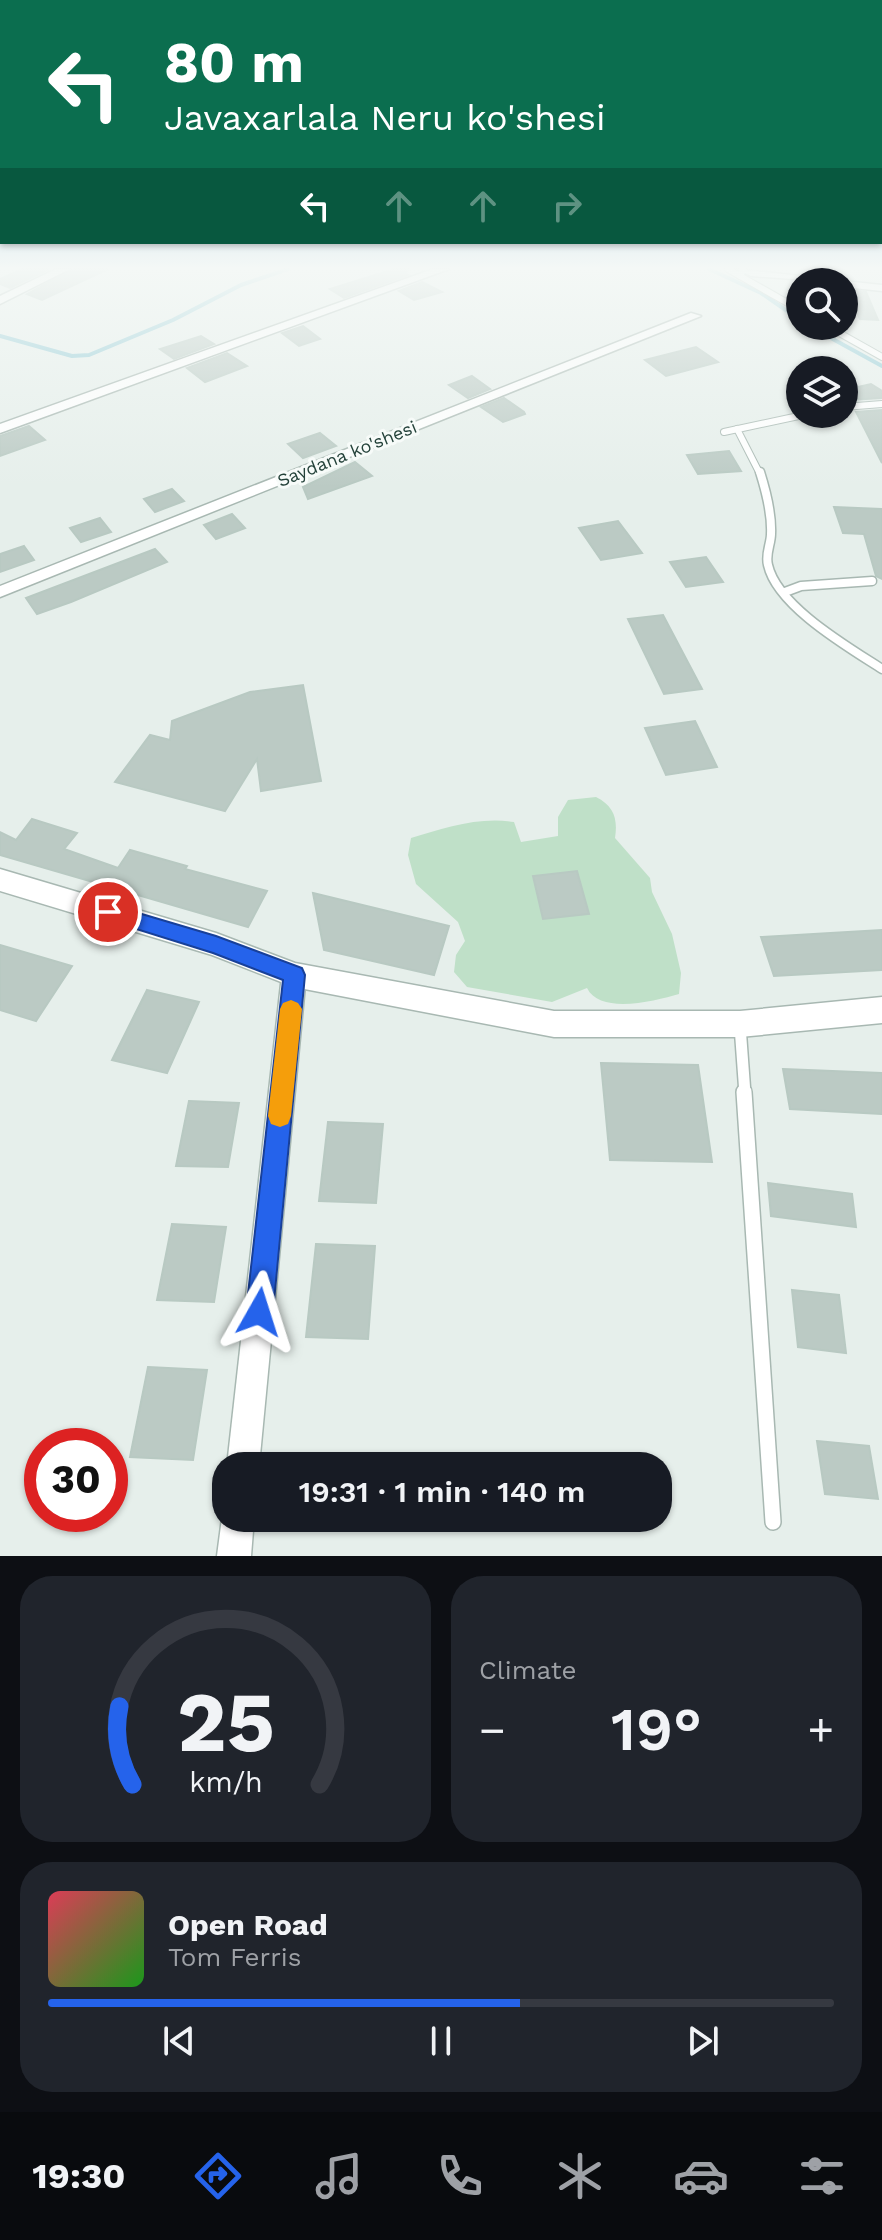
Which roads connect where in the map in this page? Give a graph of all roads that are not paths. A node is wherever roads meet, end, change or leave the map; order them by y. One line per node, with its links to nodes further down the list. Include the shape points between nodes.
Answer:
1 (242, 342): 8 (street)
2 (631, 342): 12 (street, Saydana ko'shesi)
3 (855, 342): 4 (lane)
4 (882, 357)
5 (882, 404): 6 (lane)
6 (858, 406)
7 (786, 419): 9 (lane)
8 (0, 429)
9 (737, 429): 10 (lane); 13 (lane, via 761,474 771,533 767,563)
10 (724, 432)
11 (872, 581): 13 (lane)
12 (0, 592)
13 (785, 592): 14 (lane, via 817,626)
14 (882, 669)
15 (0, 880): 16 (street, via 216,945)
16 (294, 975): 18 (street, via 554,1024); 19 (street)
17 (882, 1010): 18 (street)
18 (740, 1024): 20 (lane)
19 (244, 1452)
20 (773, 1522)
21 (237, 1532): 22 (street)
22 (234, 1556)

